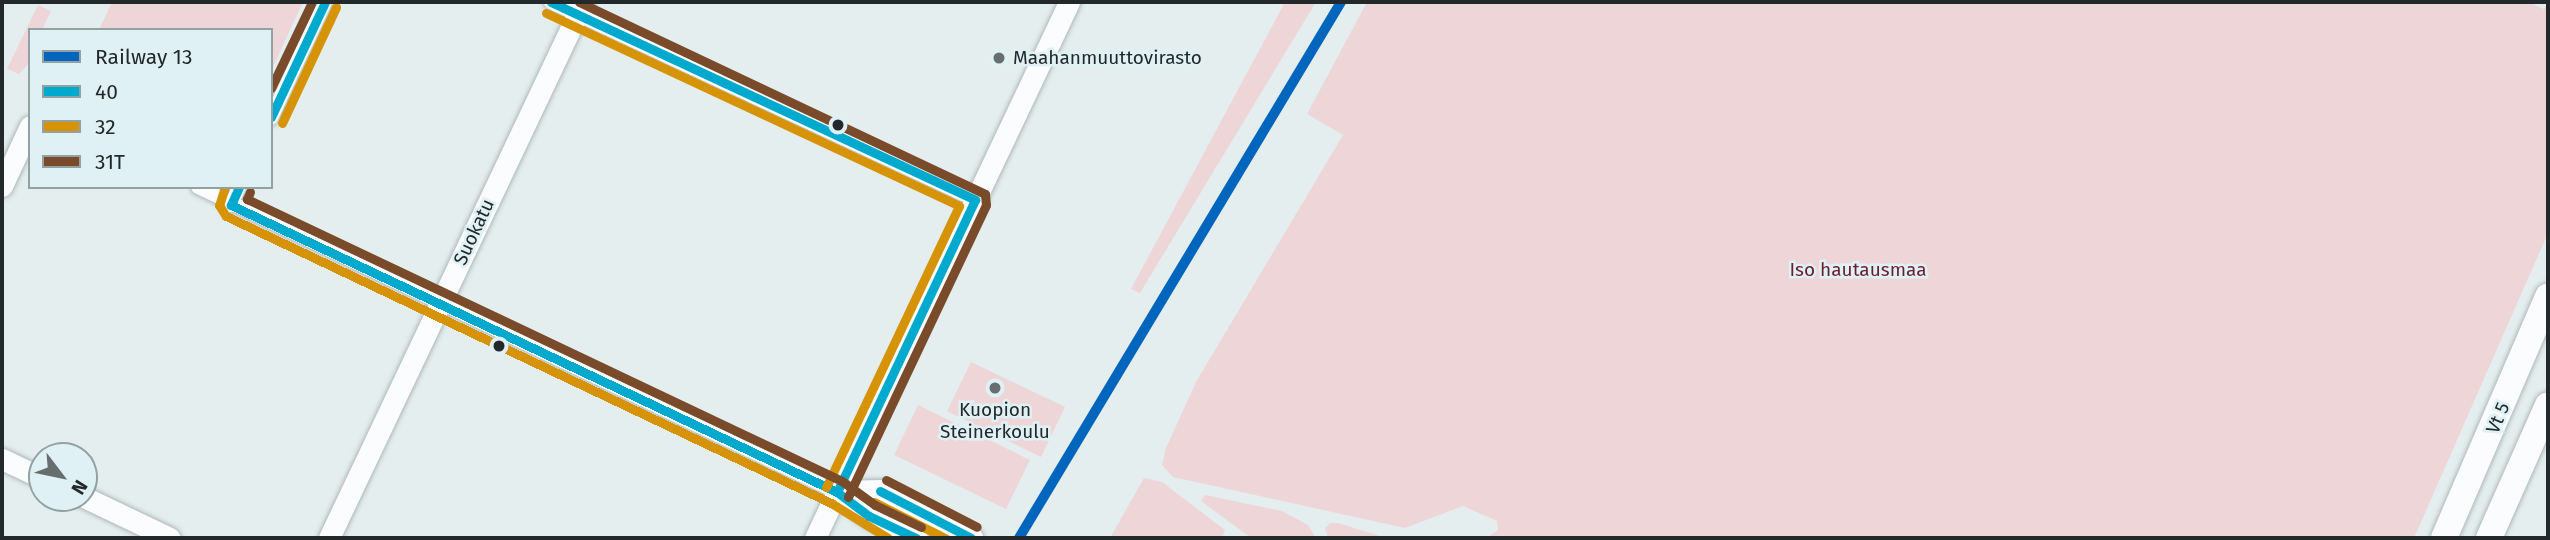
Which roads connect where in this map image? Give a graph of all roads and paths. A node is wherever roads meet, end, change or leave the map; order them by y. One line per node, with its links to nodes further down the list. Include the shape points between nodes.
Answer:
1 (325, 2): 5 (street)
2 (551, 2): 4 (street)
3 (1069, 2): 10 (main road)
4 (580, 8): 10 (street); 13 (main road, Suokatu)
5 (273, 114)
6 (28, 131): 7 (main road)
7 (2, 186)
8 (202, 189): 11 (street)
9 (239, 189): 11 (street)
10 (975, 200): 17 (main road)
11 (231, 205): 13 (street)
12 (2548, 296): 24 (highway, Vt 5)
13 (439, 304): 17 (street); 20 (main road, Suokatu)
14 (2548, 405): 25 (highway)
15 (2, 459): 16 (main road)
16 (28, 471)
17 (837, 492): 21 (main road); 22 (main road, via 869,516); 23 (main road, via 881,491)
18 (98, 504): 19 (main road)
19 (170, 538)
20 (329, 538)
21 (815, 538)
22 (916, 538)
23 (971, 538)
24 (2444, 538)
25 (2489, 538)

